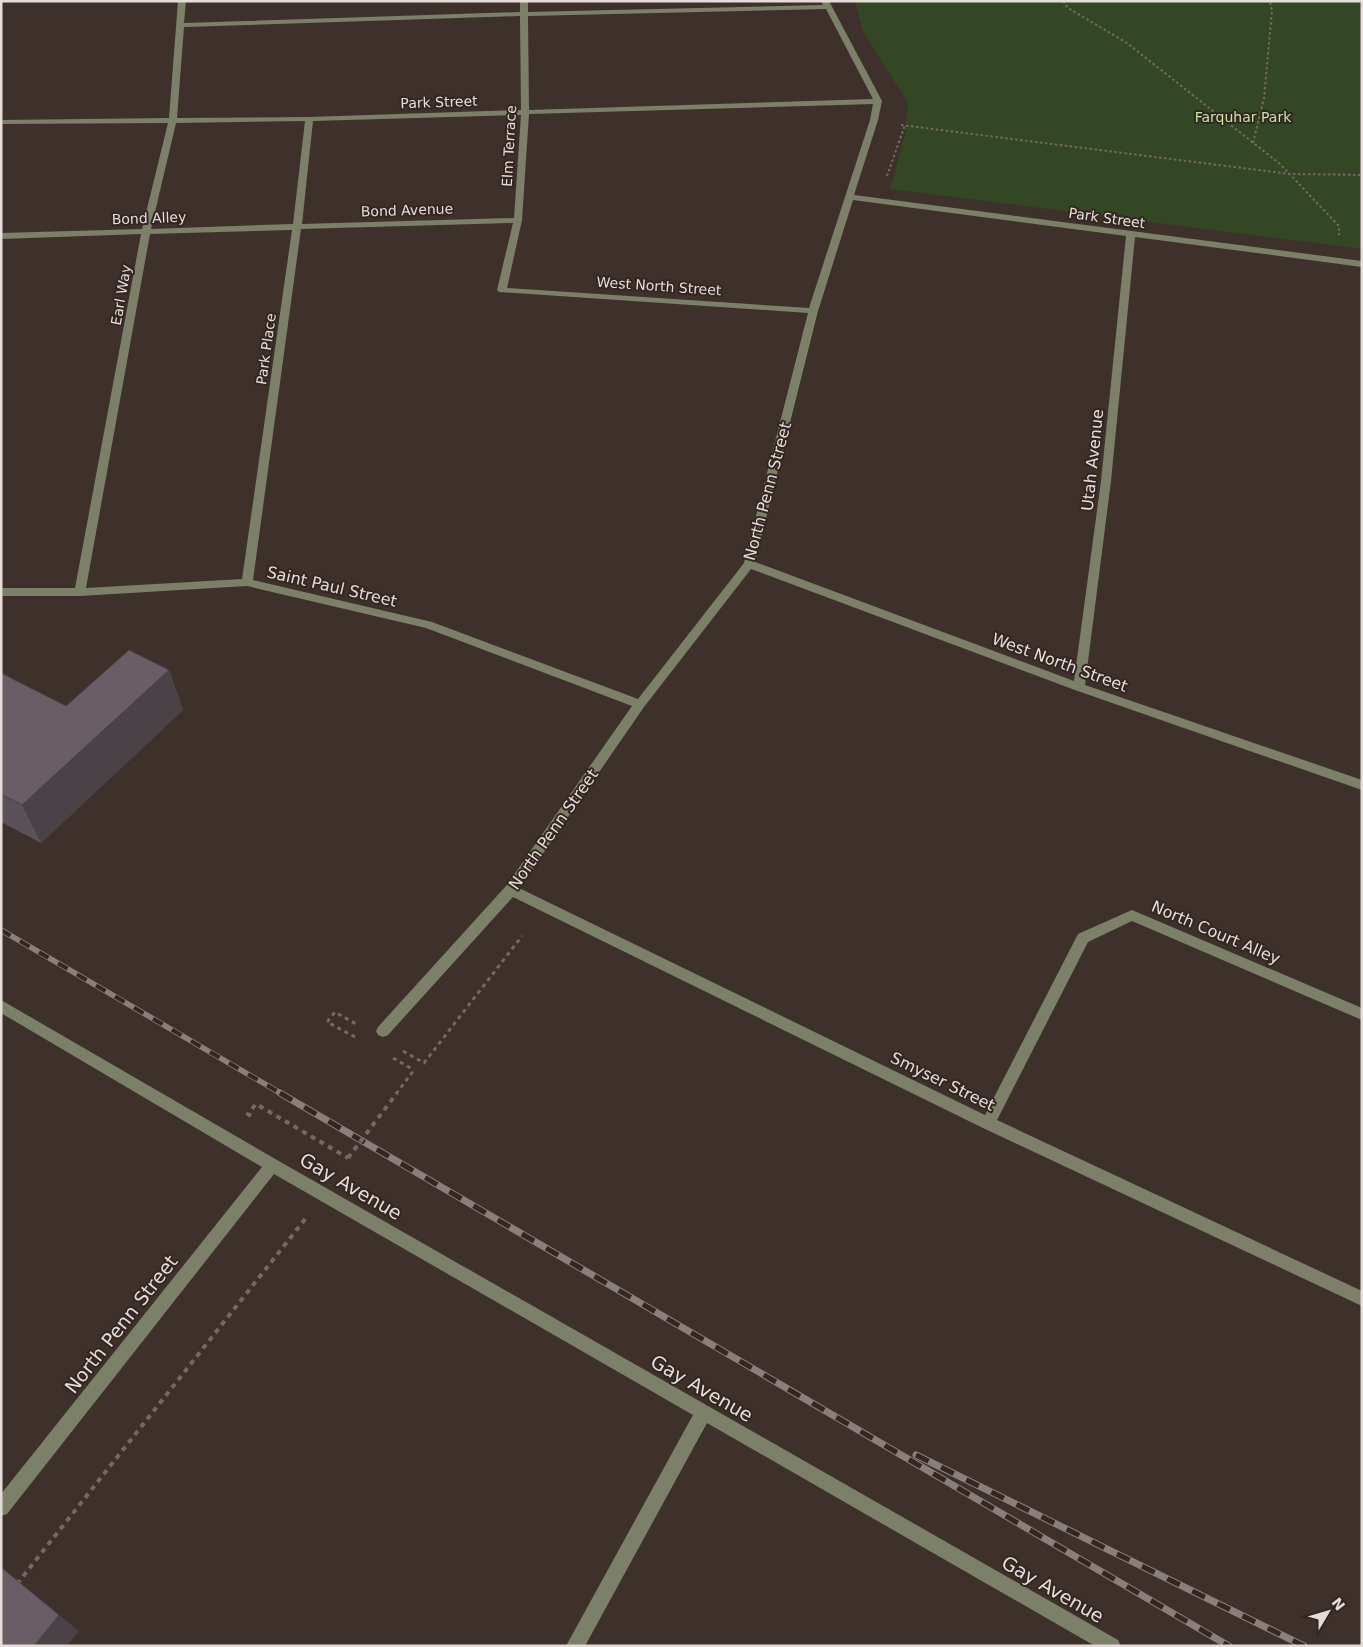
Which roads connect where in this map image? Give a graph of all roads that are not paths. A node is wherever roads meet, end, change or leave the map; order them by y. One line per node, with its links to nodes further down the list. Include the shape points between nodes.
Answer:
1 (182, 1): 5 (street, Earl Way)
2 (524, 1): 4 (street, Elm Terrace)
3 (826, 4): 4 (street); 6 (street)
4 (524, 14): 5 (street); 7 (street, Elm Terrace)
5 (180, 25): 9 (street, Earl Way)
6 (878, 101): 7 (street, Park Street); 11 (street, North Penn Street)
7 (525, 113): 8 (street, Park Street); 12 (street, Elm Terrace)
8 (310, 119): 9 (street, Park Street); 13 (street, Park Place)
9 (173, 120): 10 (street, Park Street); 14 (street, Earl Way)
10 (1, 122)
11 (848, 197): 15 (street, Park Street); 19 (street, North Penn Street)
12 (518, 220): 13 (street, Bond Avenue); 18 (street, Elm Terrace)
13 (297, 227): 14 (street, Bond Alley); 21 (street, Park Place)
14 (146, 232): 16 (street, Bond Alley); 23 (street, Earl Way)
15 (1131, 235): 17 (street, Park Street); 24 (street, Utah Avenue, via 1106,481)
16 (1, 236)
17 (1362, 264)
18 (502, 290): 19 (street, West North Street)
19 (813, 311): 20 (street, North Penn Street)
20 (749, 564): 24 (street, West North Street); 25 (street, North Penn Street)
21 (247, 582): 23 (street, Saint Paul Street); 25 (street, Saint Paul Street, via 428,625)
22 (1, 592): 23 (street, Saint Paul Street)
23 (80, 592)
24 (1079, 687): 26 (street, West North Street)
25 (640, 704): 27 (street, North Penn Street)
26 (1362, 785)
27 (511, 890): 30 (street, North Penn Street); 31 (street, Smyser Street)
28 (1, 1006): 32 (street, Gay Avenue)
29 (1362, 1014): 31 (street, North Court Alley, via 1132,915 1083,938)
30 (383, 1031)
31 (988, 1123): 33 (street, Smyser Street)
32 (272, 1165): 34 (street, Gay Avenue); 35 (street, North Penn Street)
33 (1362, 1299)
34 (704, 1412): 36 (street); 37 (street, Gay Avenue)
35 (1, 1508)
36 (575, 1646)
37 (1112, 1646)

